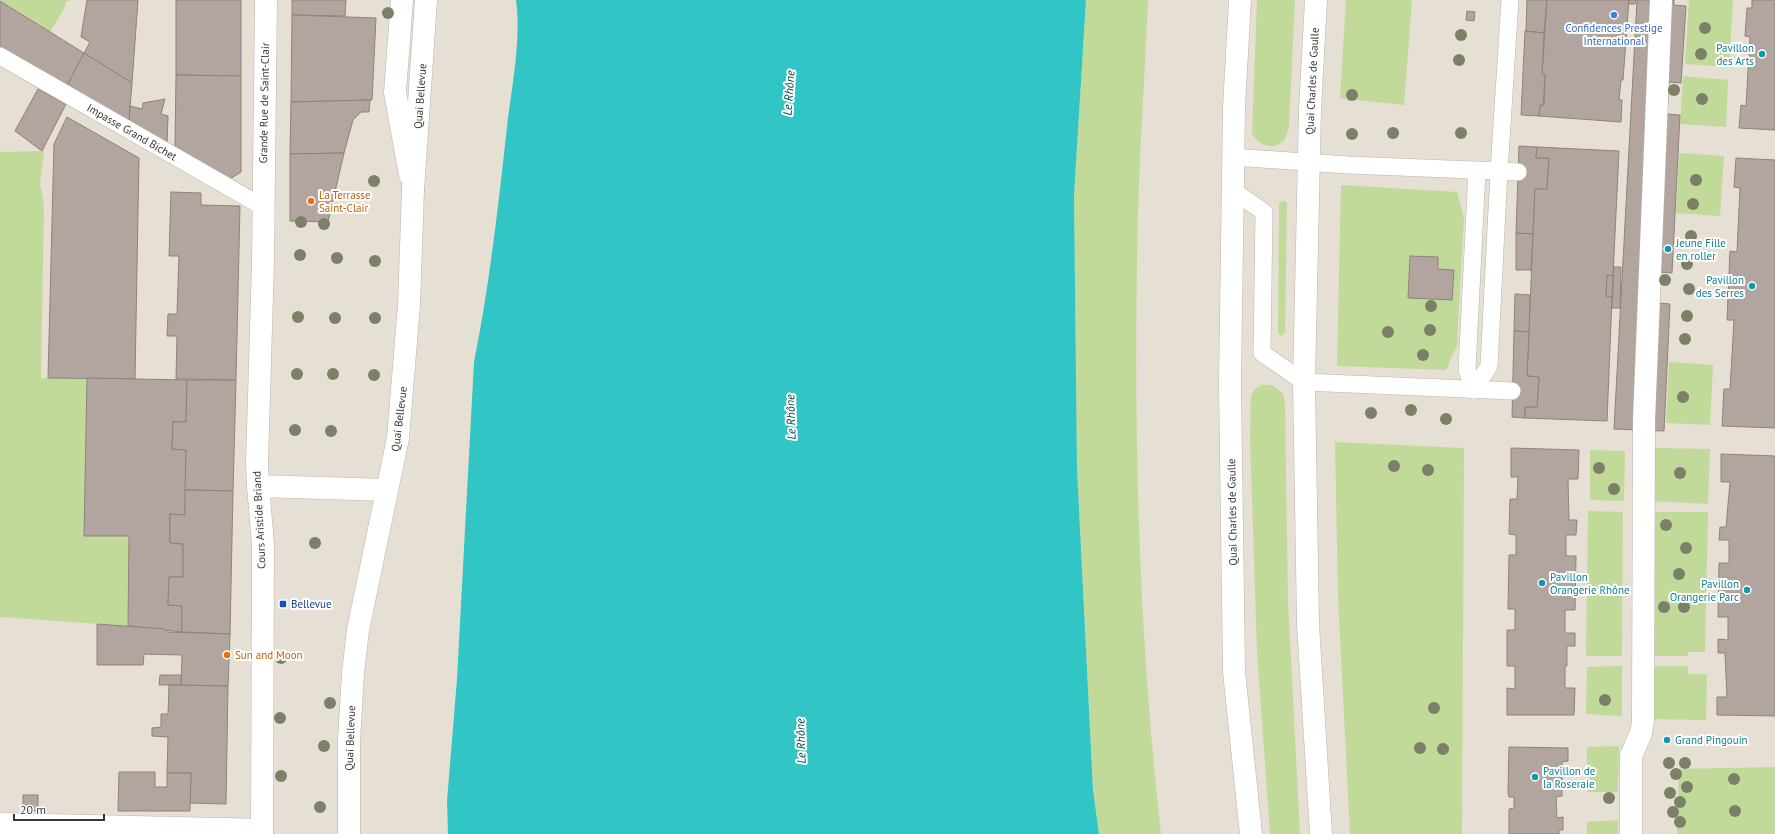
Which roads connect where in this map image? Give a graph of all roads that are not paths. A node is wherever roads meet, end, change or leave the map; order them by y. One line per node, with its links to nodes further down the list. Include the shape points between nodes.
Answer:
1 (266, 0): 16 (main road, Grande Rue de Saint-Clair)
2 (402, 0): 14 (main road, via 395,92)
3 (426, 0): 14 (main road, Quai Bellevue)
4 (1240, 0): 9 (main road, Quai Charles de Gaulle)
5 (1316, 0): 10 (main road, Quai Charles de Gaulle)
6 (1510, 0): 12 (lane)
7 (1661, 0): 27 (main road, via 1644,420 1643,721 1631,756)
8 (0, 56): 16 (lane, Impasse Grand Bichet)
9 (1233, 157): 10 (lane); 15 (main road, Quai Charles de Gaulle)
10 (1310, 162): 11 (lane); 17 (main road, Quai Charles de Gaulle)
11 (1477, 170): 12 (lane); 18 (lane, via 1467,370)
12 (1499, 171): 13 (lane); 18 (lane, via 1489,366)
13 (1518, 172)
14 (413, 190): 21 (main road, Quai Bellevue, via 409,305 399,431)
15 (1232, 190): 17 (lane, via 1264,212 1262,353); 25 (main road, Quai Charles de Gaulle, via 1230,383 1234,672)
16 (263, 207): 20 (main road, Cours Aristide Briand)
17 (1304, 382): 18 (lane); 26 (main road, Quai Charles de Gaulle, via 1308,624)
18 (1474, 390): 19 (lane)
19 (1512, 391)
20 (258, 486): 21 (main road); 23 (main road, Cours Aristide Briand, via 263,544)
21 (387, 490): 24 (main road, Quai Bellevue, via 354,659 349,740)
22 (0, 824): 23 (main road)
23 (262, 832)
24 (349, 834)
25 (1251, 834)
26 (1321, 834)
27 (1630, 834)

